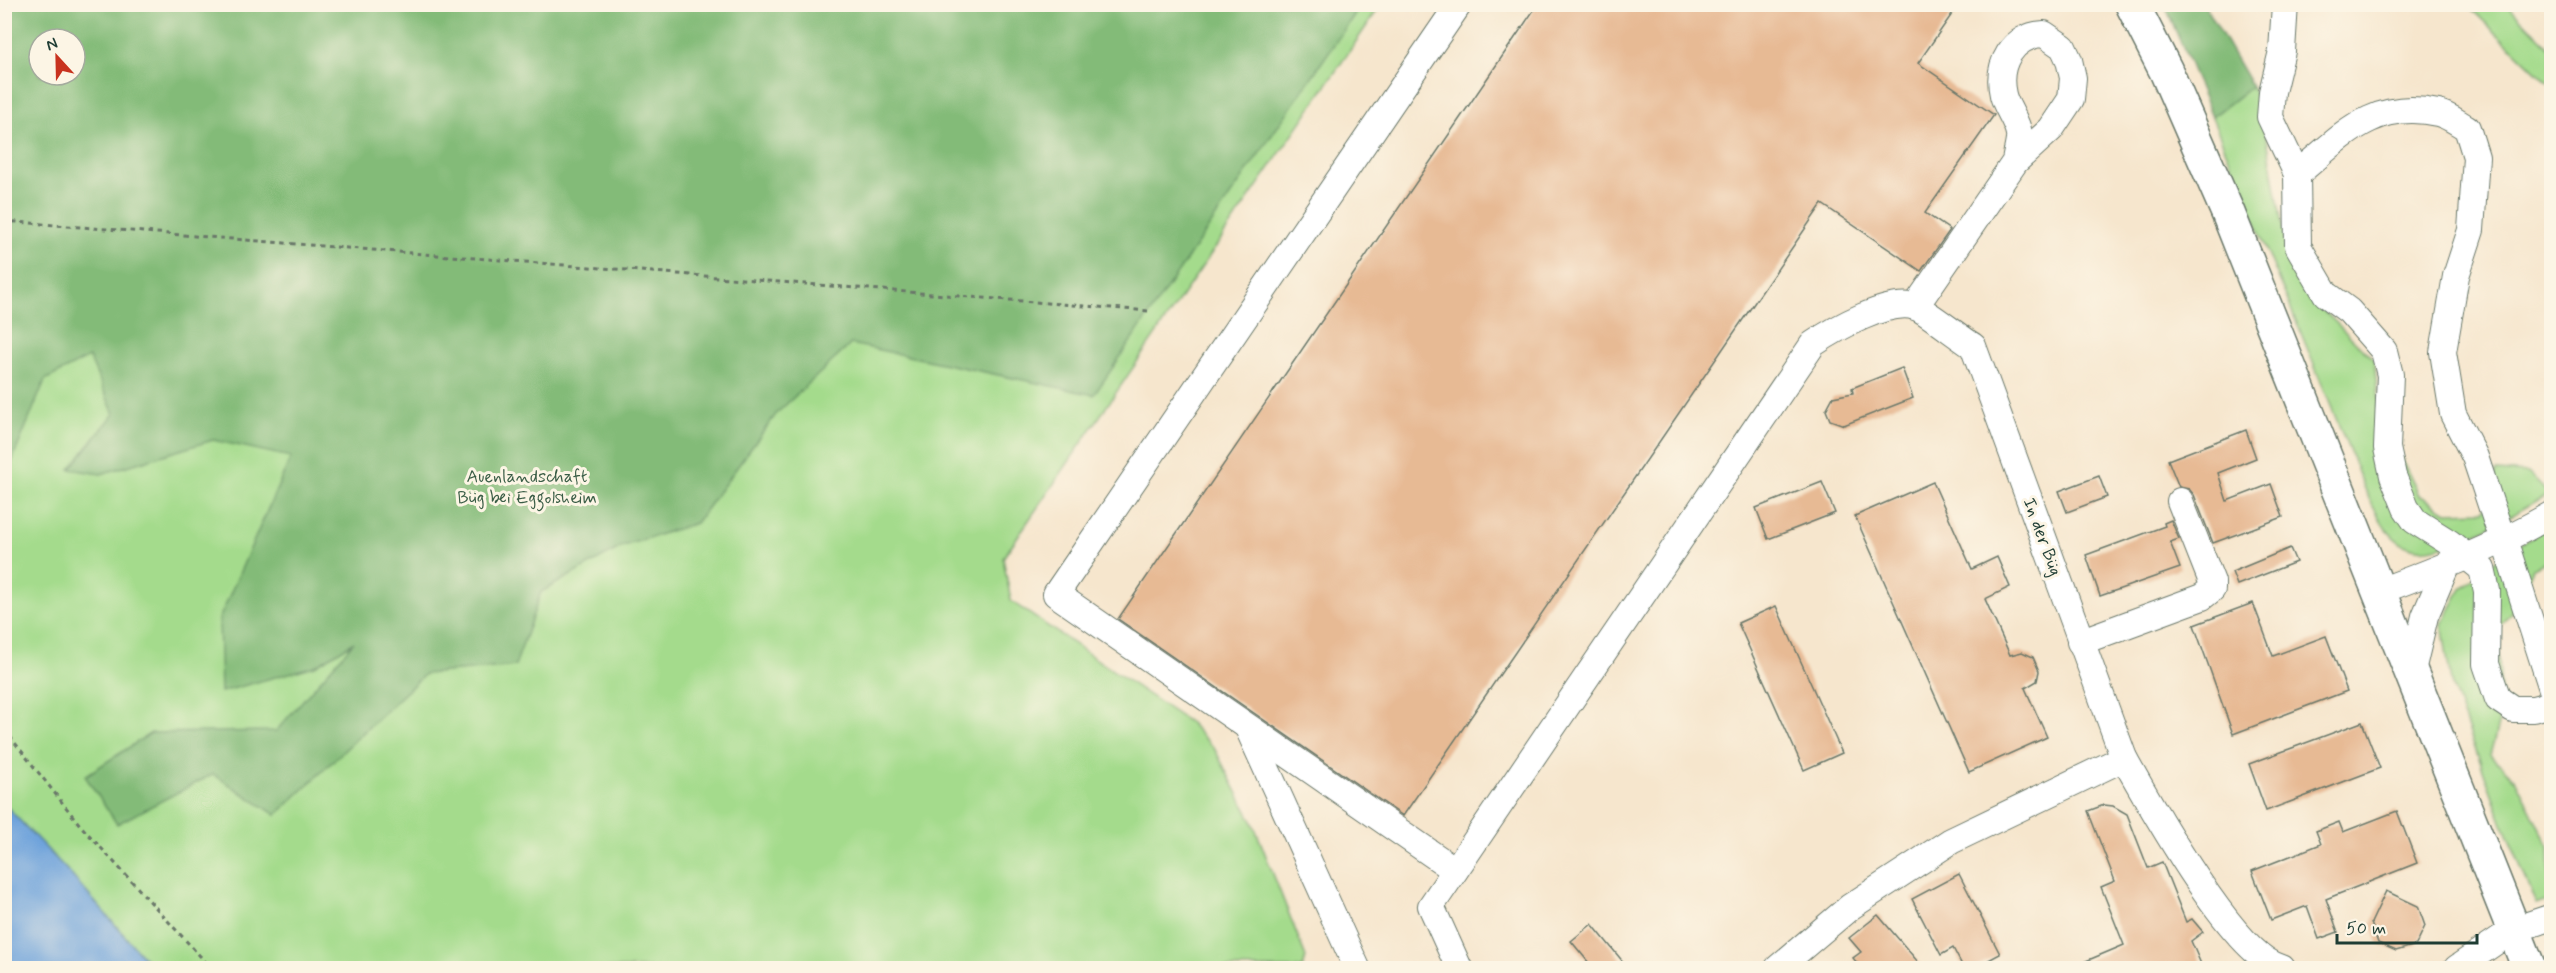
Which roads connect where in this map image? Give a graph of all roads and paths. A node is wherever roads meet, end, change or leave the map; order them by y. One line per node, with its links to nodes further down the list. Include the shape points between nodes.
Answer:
1 (1459, 4): 20 (street, via 1056,594)
2 (2132, 4): 15 (main road, via 2228,213)
3 (2285, 4): 5 (street, via 2282,51 2270,117)
4 (2015, 162): 7 (street)
5 (2297, 174): 11 (street, via 2364,119 2393,110 2440,113 2467,128 2476,158 2471,230 2456,276 2443,352 2453,414 2475,457); 13 (street, via 2298,246 2326,294 2349,311 2384,351 2390,375 2386,447 2406,508 2422,527)
6 (4, 221): 8 (path)
7 (1915, 307): 16 (street, In der Büg, via 1973,346); 23 (street, via 1886,309 1858,318 1813,344)
8 (1149, 311)
9 (2180, 501): 16 (street, via 2212,589 2202,597)
10 (2552, 514): 13 (street)
11 (2498, 526)
12 (2508, 552): 18 (street)
13 (2469, 556): 14 (street); 19 (street, via 2485,578 2487,664 2498,699 2513,709 2533,710)
14 (2446, 567): 15 (street); 17 (street, via 2425,616)
15 (2380, 591): 17 (main road)
16 (2080, 642): 22 (street, In der Büg)
17 (2412, 671): 25 (main road)
18 (2552, 689)
19 (2552, 704)
20 (1247, 727): 23 (street); 28 (street)
21 (4, 729): 27 (path, via 80,825)
22 (2124, 758): 26 (street, In der Büg, via 2205,891 2239,934); 30 (street, via 1951,841 1850,907)
23 (1455, 870): 29 (street, via 1431,906)
24 (2552, 917): 25 (street)
25 (2513, 930): 31 (street); 32 (main road)
26 (2279, 968)
27 (211, 969)
28 (1357, 969)
29 (1459, 969)
30 (1778, 969)
31 (2457, 969)
32 (2529, 969)

